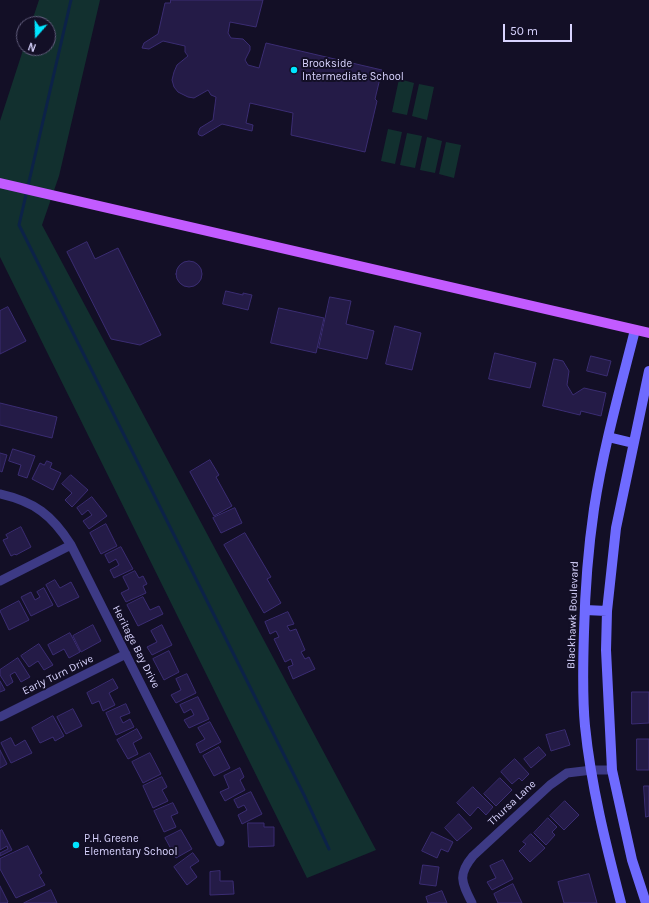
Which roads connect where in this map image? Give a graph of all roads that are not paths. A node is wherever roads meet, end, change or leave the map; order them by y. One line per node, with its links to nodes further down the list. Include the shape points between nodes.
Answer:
1 (0, 184): 2 (main road)
2 (635, 330): 3 (main road); 5 (main road, Blackhawk Boulevard)
3 (649, 333)
4 (649, 371): 6 (main road)
5 (608, 437): 6 (main road); 10 (main road, Blackhawk Boulevard, via 593,515)
6 (633, 443): 11 (main road, via 616,528)
7 (0, 494): 8 (street, Heritage Bay Drive, via 41,510 61,529)
8 (71, 545): 9 (street); 12 (street, Heritage Bay Drive)
9 (0, 581)
10 (585, 610): 11 (main road); 14 (main road, Blackhawk Boulevard, via 585,726)
11 (607, 611): 15 (main road, via 606,650)
12 (126, 654): 13 (street, Early Turn Drive); 16 (street, Heritage Bay Drive)
13 (0, 717)
14 (592, 770): 15 (street, Thursa Lane); 17 (street, Thursa Lane, via 567,773 550,784 473,856 462,874 463,885); 18 (main road, Blackhawk Boulevard, via 604,838)
15 (612, 770): 19 (main road, via 632,860)
16 (220, 842)
17 (472, 903)
18 (621, 903)
19 (646, 903)

